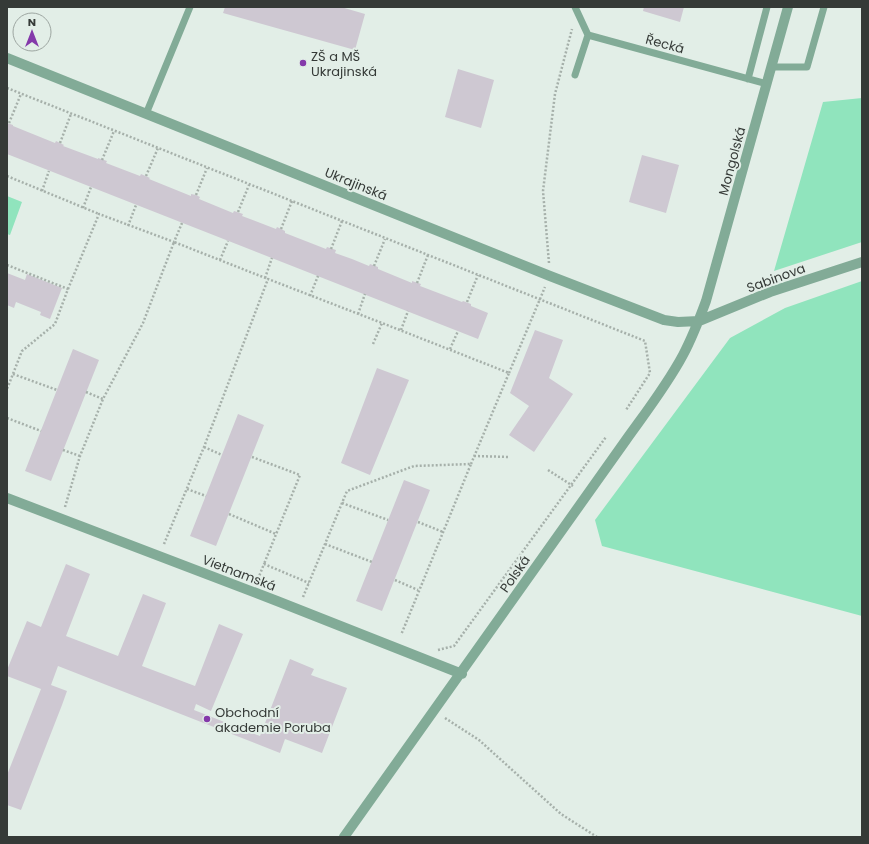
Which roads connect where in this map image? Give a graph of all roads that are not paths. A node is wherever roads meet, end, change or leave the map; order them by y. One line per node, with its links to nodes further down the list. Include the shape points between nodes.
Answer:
1 (190, 7): 12 (lane)
2 (575, 7): 6 (lane)
3 (767, 7): 10 (lane)
4 (788, 7): 8 (street, Mongolská)
5 (824, 7): 8 (lane, via 807,67)
6 (588, 35): 9 (lane); 10 (lane, Řecká)
7 (7, 58): 12 (street, Ukrajinská)
8 (771, 67): 11 (street, Mongolská)
9 (575, 75)
10 (748, 79): 11 (lane, Řecká)
11 (767, 84): 14 (street, Mongolská)
12 (146, 114): 14 (street, Ukrajinská, via 664,320)
13 (862, 262): 14 (street, Sabinova, via 770,292)
14 (699, 321): 16 (street, Polská, via 682,357 661,390)
15 (7, 498): 16 (street, Vietnamská)
16 (462, 674): 17 (street, Polská)
17 (344, 837)

